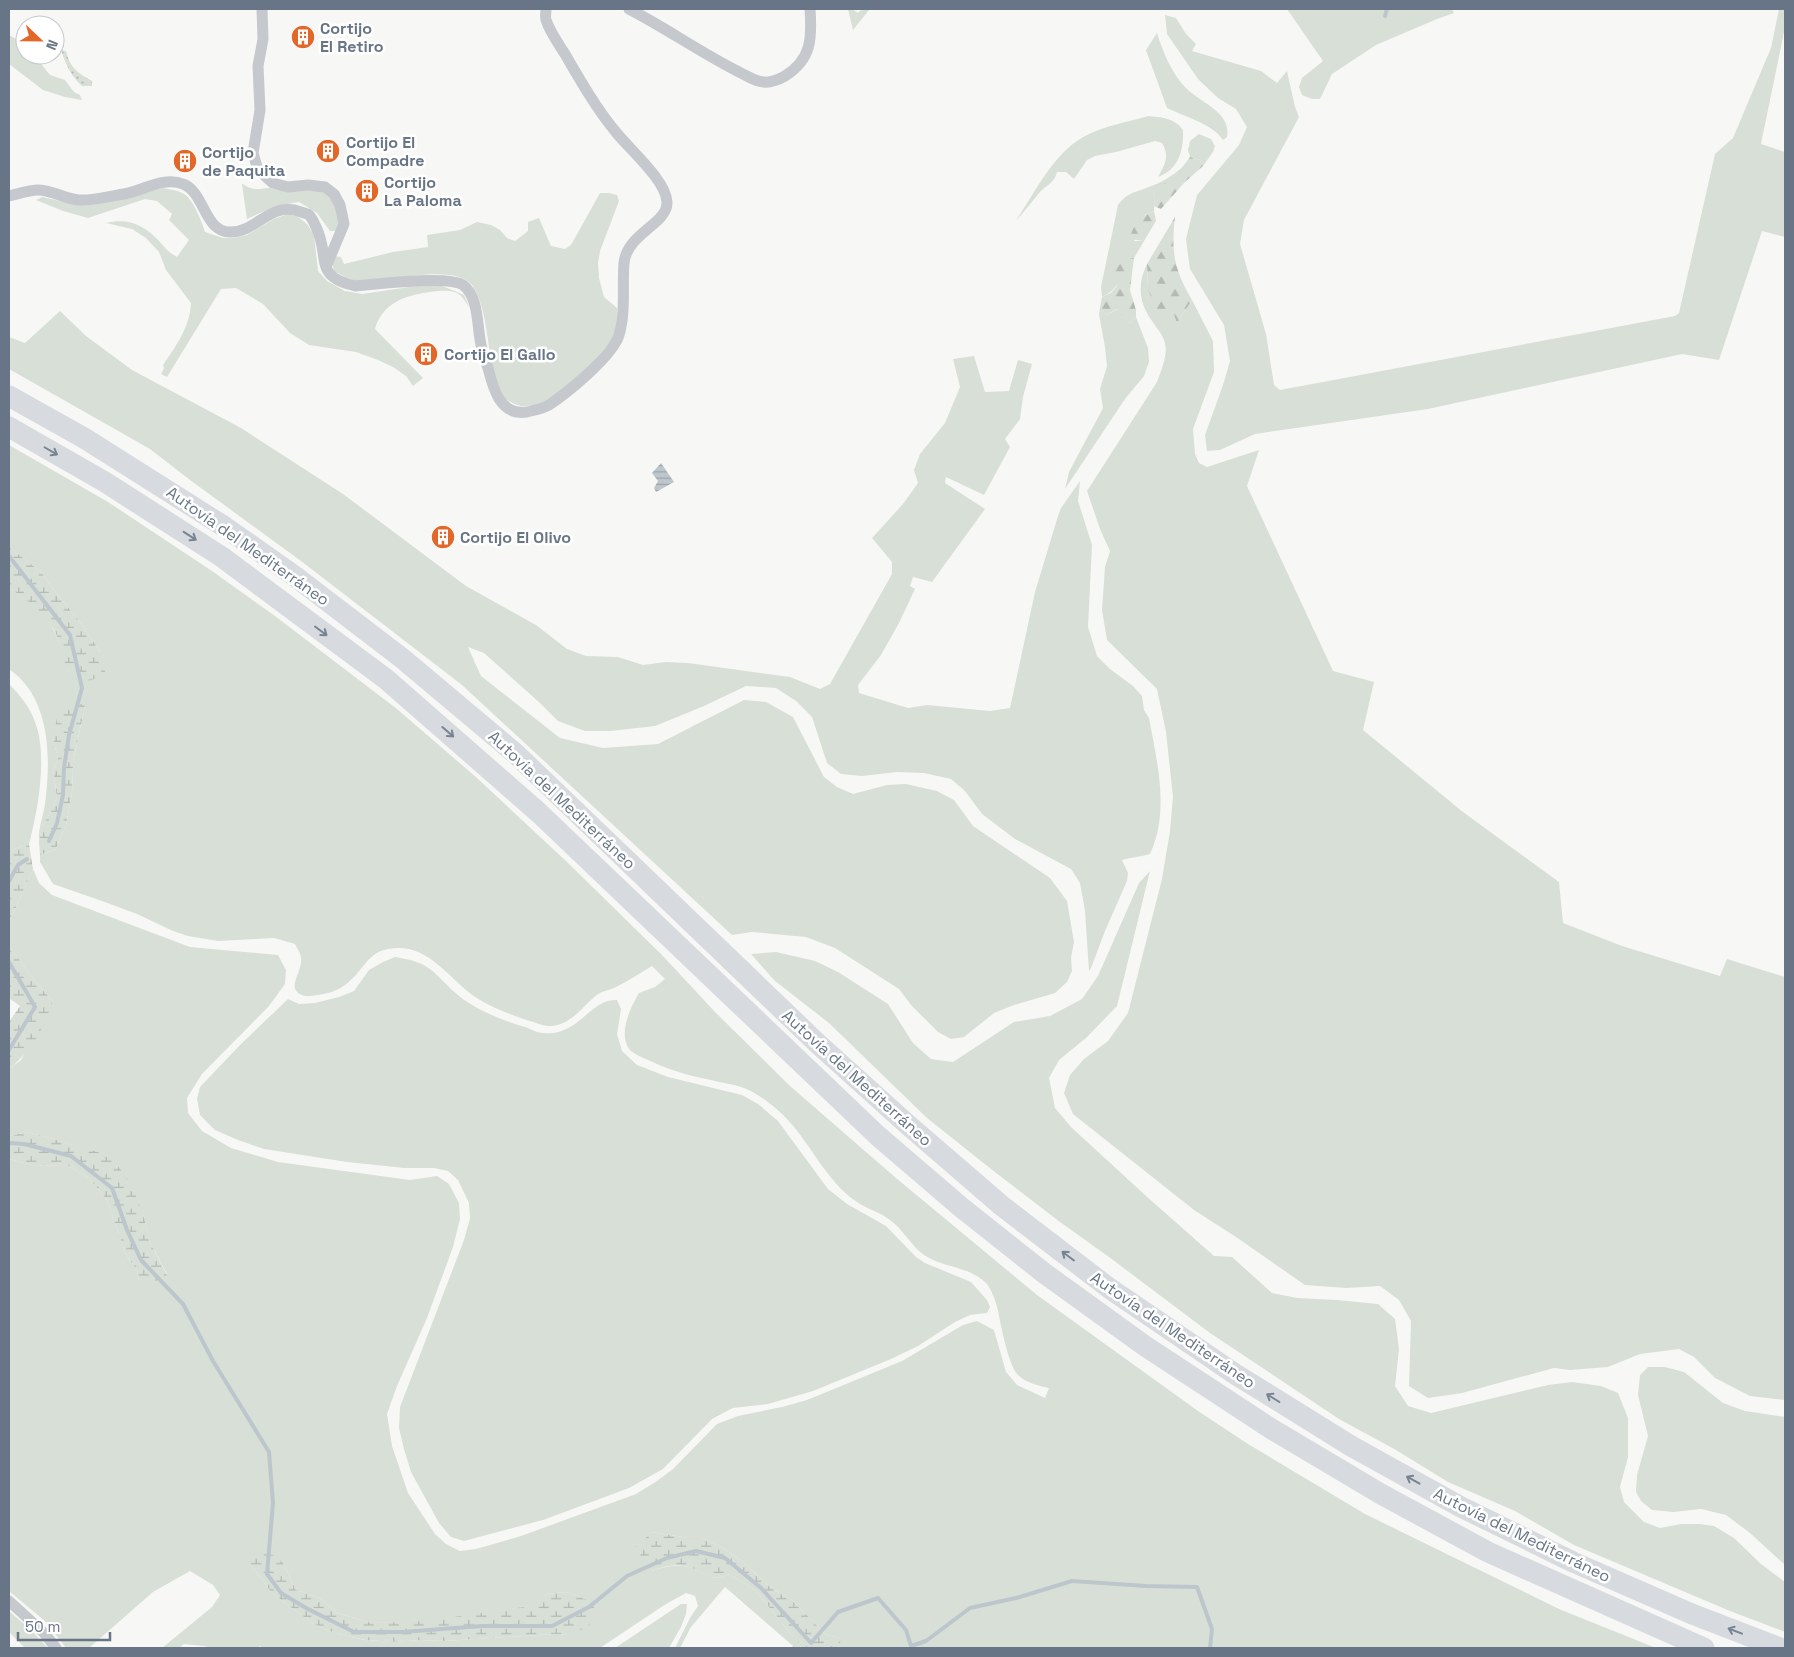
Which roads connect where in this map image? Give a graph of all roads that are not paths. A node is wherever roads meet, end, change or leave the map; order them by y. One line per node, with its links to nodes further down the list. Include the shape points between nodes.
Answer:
1 (262, 9): 6 (street, via 263,39 258,66 260,110 253,153 257,167 273,182 288,187 326,187 334,194 344,224)
2 (546, 9): 6 (street, via 546,19 552,32 592,98 615,131 657,179 667,202 664,214 632,242 626,254 619,337 612,348 579,383 545,407 522,412 511,410 501,403 495,392 469,290 461,284 444,280 356,286 344,284)
3 (629, 9): 4 (street, via 713,59 764,82 782,78 797,68 808,52)
4 (810, 9)
5 (9, 196): 6 (street, via 39,190 79,200 126,194 167,182 183,184 193,192 214,225 222,231 233,232 280,209 293,208 308,214 319,233)
6 (325, 268)
7 (9, 396): 12 (highway, Autovía del Mediterráneo, one-way to 7, via 1573,1562 1461,1507 1351,1446 1235,1374 1109,1288 1002,1206 830,1055 516,754 403,659 225,527 92,443)
8 (9, 427): 11 (highway, Autovía del Mediterráneo, one-way to 11, via 106,482 222,557 386,679 538,812 878,1136 962,1208 1138,1341 1270,1428 1389,1499 1488,1552)
9 (9, 1601): 10 (street)
10 (56, 1648)
11 (1704, 1648)
12 (1780, 1648)

